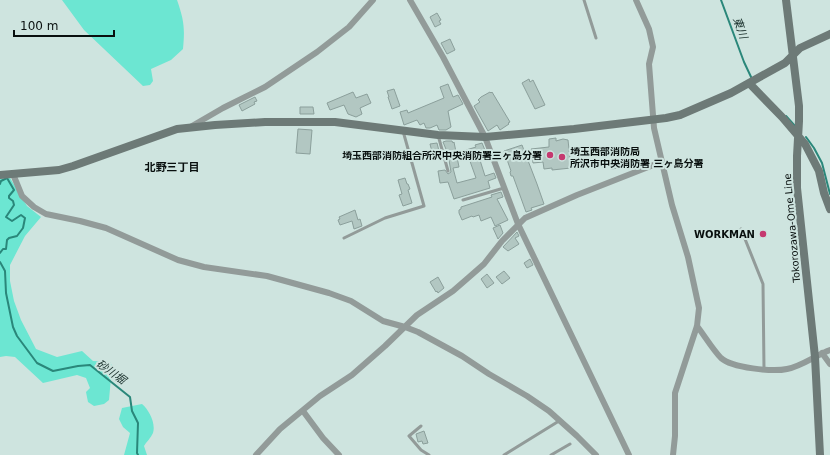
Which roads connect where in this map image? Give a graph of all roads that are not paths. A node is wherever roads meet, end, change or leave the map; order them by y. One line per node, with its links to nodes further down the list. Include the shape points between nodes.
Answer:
1 (373, 0): 11 (street, via 349,27 317,52 266,87)
2 (410, 0): 14 (street)
3 (584, 0): 7 (lane)
4 (636, 0): 10 (street, via 649,29 653,47 649,64)
5 (786, 0): 8 (street, Tokorozawa-Ome Line)
6 (829, 36): 8 (street, via 800,48)
7 (596, 38)
8 (792, 55): 9 (street, via 785,63); 15 (street, Tokorozawa-Ome Line, via 799,106)
9 (752, 81): 10 (street, via 725,97 680,115); 15 (street)
10 (654, 120): 14 (street); 16 (street)
11 (191, 127): 12 (street, via 265,122 336,122); 18 (street, via 150,138 59,170)
12 (403, 131): 13 (street); 25 (lane, via 424,206 385,218)
13 (438, 135): 14 (street); 17 (lane)
14 (485, 137): 20 (street)
15 (798, 137): 22 (street, via 805,144 819,171); 29 (street, Tokorozawa-Ome Line, via 797,188)
16 (661, 162): 23 (street, via 577,195 525,218); 27 (street, via 697,298)
17 (448, 171)
18 (13, 174): 19 (street); 26 (street, via 22,196 46,214 106,228 178,260 204,267 267,276 329,293 351,301 383,321)
19 (0, 175)
20 (504, 188): 21 (lane); 23 (street)
21 (463, 200)
22 (830, 209)
23 (518, 224): 26 (street, via 484,264 453,291); 43 (street)
24 (741, 229): 31 (lane, via 763,284)
25 (344, 238)
26 (405, 326): 32 (street, via 352,375 320,396); 33 (street, via 462,356 527,396)
27 (697, 326): 31 (street, via 721,358 728,363); 44 (street, via 676,394)
28 (830, 350): 29 (street)
29 (818, 355): 30 (street); 31 (street, via 788,369); 45 (street, Tokorozawa-Ome Line)
30 (830, 364)
31 (764, 369)
32 (303, 411): 36 (street, via 280,429); 39 (street)
33 (559, 421): 41 (lane); 42 (street)
34 (420, 426): 40 (lane, via 409,436)
35 (570, 444): 37 (lane)
36 (263, 452): 38 (street)
37 (553, 454)
38 (256, 455)
39 (339, 455)
40 (429, 455)
41 (504, 455)
42 (596, 455)
43 (629, 455)
44 (673, 455)
45 (820, 455)

